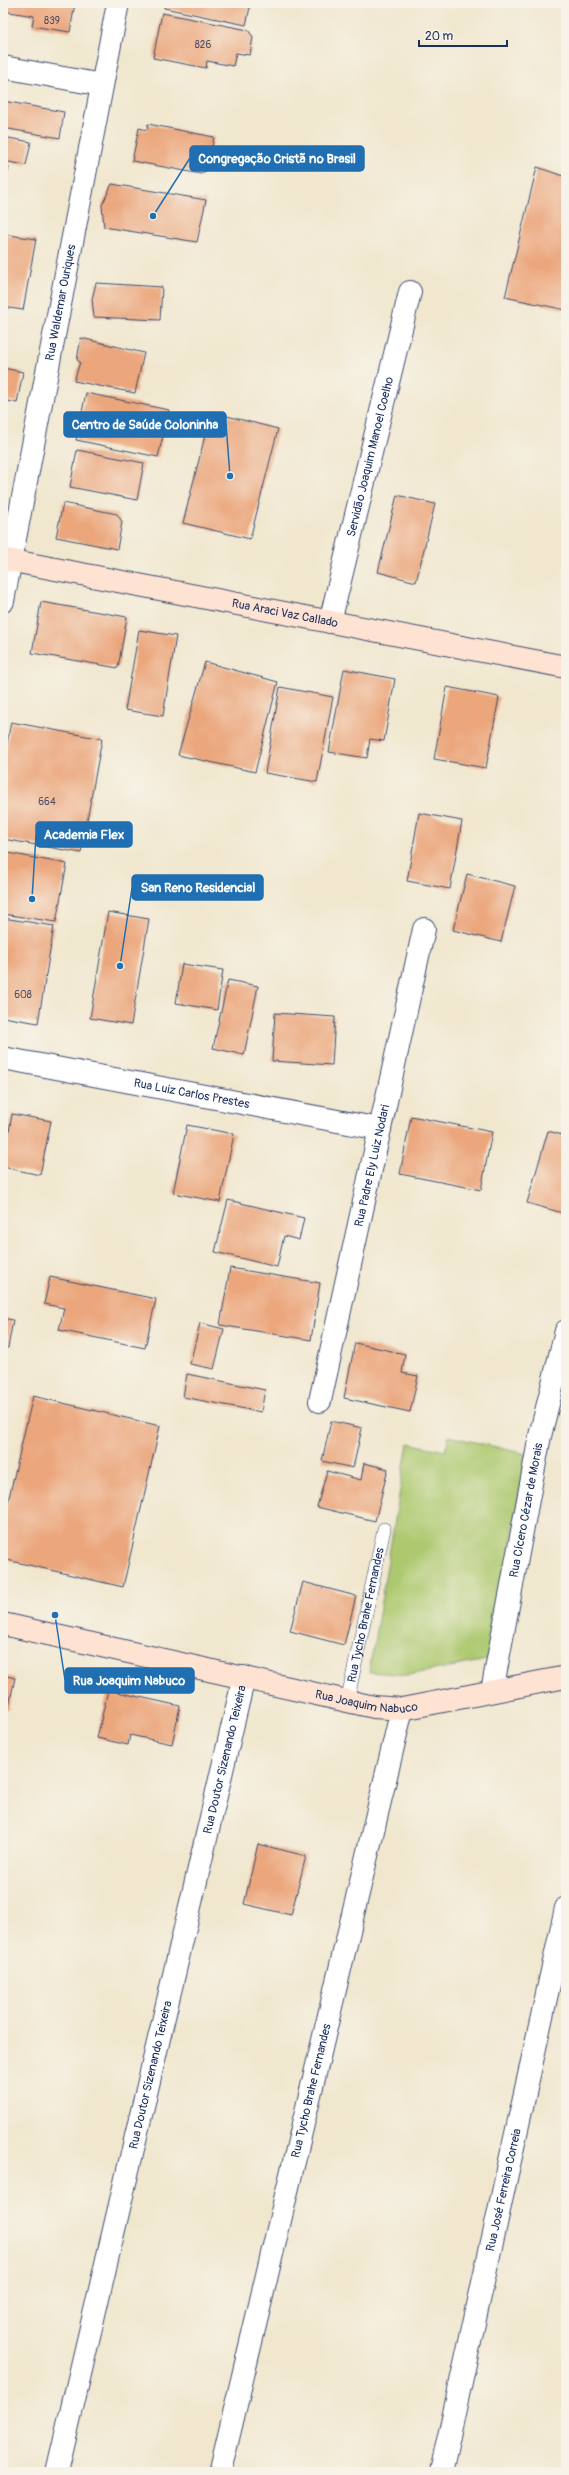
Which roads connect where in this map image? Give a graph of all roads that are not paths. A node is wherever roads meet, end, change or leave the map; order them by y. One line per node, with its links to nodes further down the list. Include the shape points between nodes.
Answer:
1 (118, 3): 3 (street, Rua Waldemar Ouriques)
2 (3, 67): 3 (street)
3 (102, 85): 5 (street, Rua Waldemar Ouriques)
4 (410, 292): 7 (street, Servidão Joaquim Manoel Coelho)
5 (7, 560): 6 (street, Rua Waldemar Ouriques); 7 (main road, Rua Araci Vaz Callado)
6 (3, 601)
7 (330, 622): 8 (main road, Rua Araci Vaz Callado)
8 (566, 667)
9 (424, 929): 11 (street, Rua Padre Ely Luiz Nodari)
10 (3, 1058): 11 (street, Rua Luiz Carlos Prestes)
11 (380, 1129): 13 (street, Rua Padre Ely Luiz Nodari)
12 (566, 1331): 18 (street, Rua Cícero Cézar de Morais, via 540,1436)
13 (320, 1401)
14 (384, 1528): 19 (lane, Rua Tycho Brahe Fernandes)
15 (3, 1624): 16 (main road, Rua Joaquim Nabuco)
16 (244, 1677): 19 (main road, Rua Joaquim Nabuco); 22 (street, Rua Doutor Sizenando Teixeira)
17 (566, 1677): 18 (main road, Rua Joaquim Nabuco)
18 (492, 1691): 20 (main road, Rua Joaquim Nabuco)
19 (347, 1702): 20 (main road, Rua Joaquim Nabuco)
20 (402, 1709): 23 (street, Rua Tycho Brahe Fernandes)
21 (566, 1908): 24 (street, Rua José Ferreira Correia)
22 (57, 2472)
23 (220, 2472)
24 (441, 2472)

